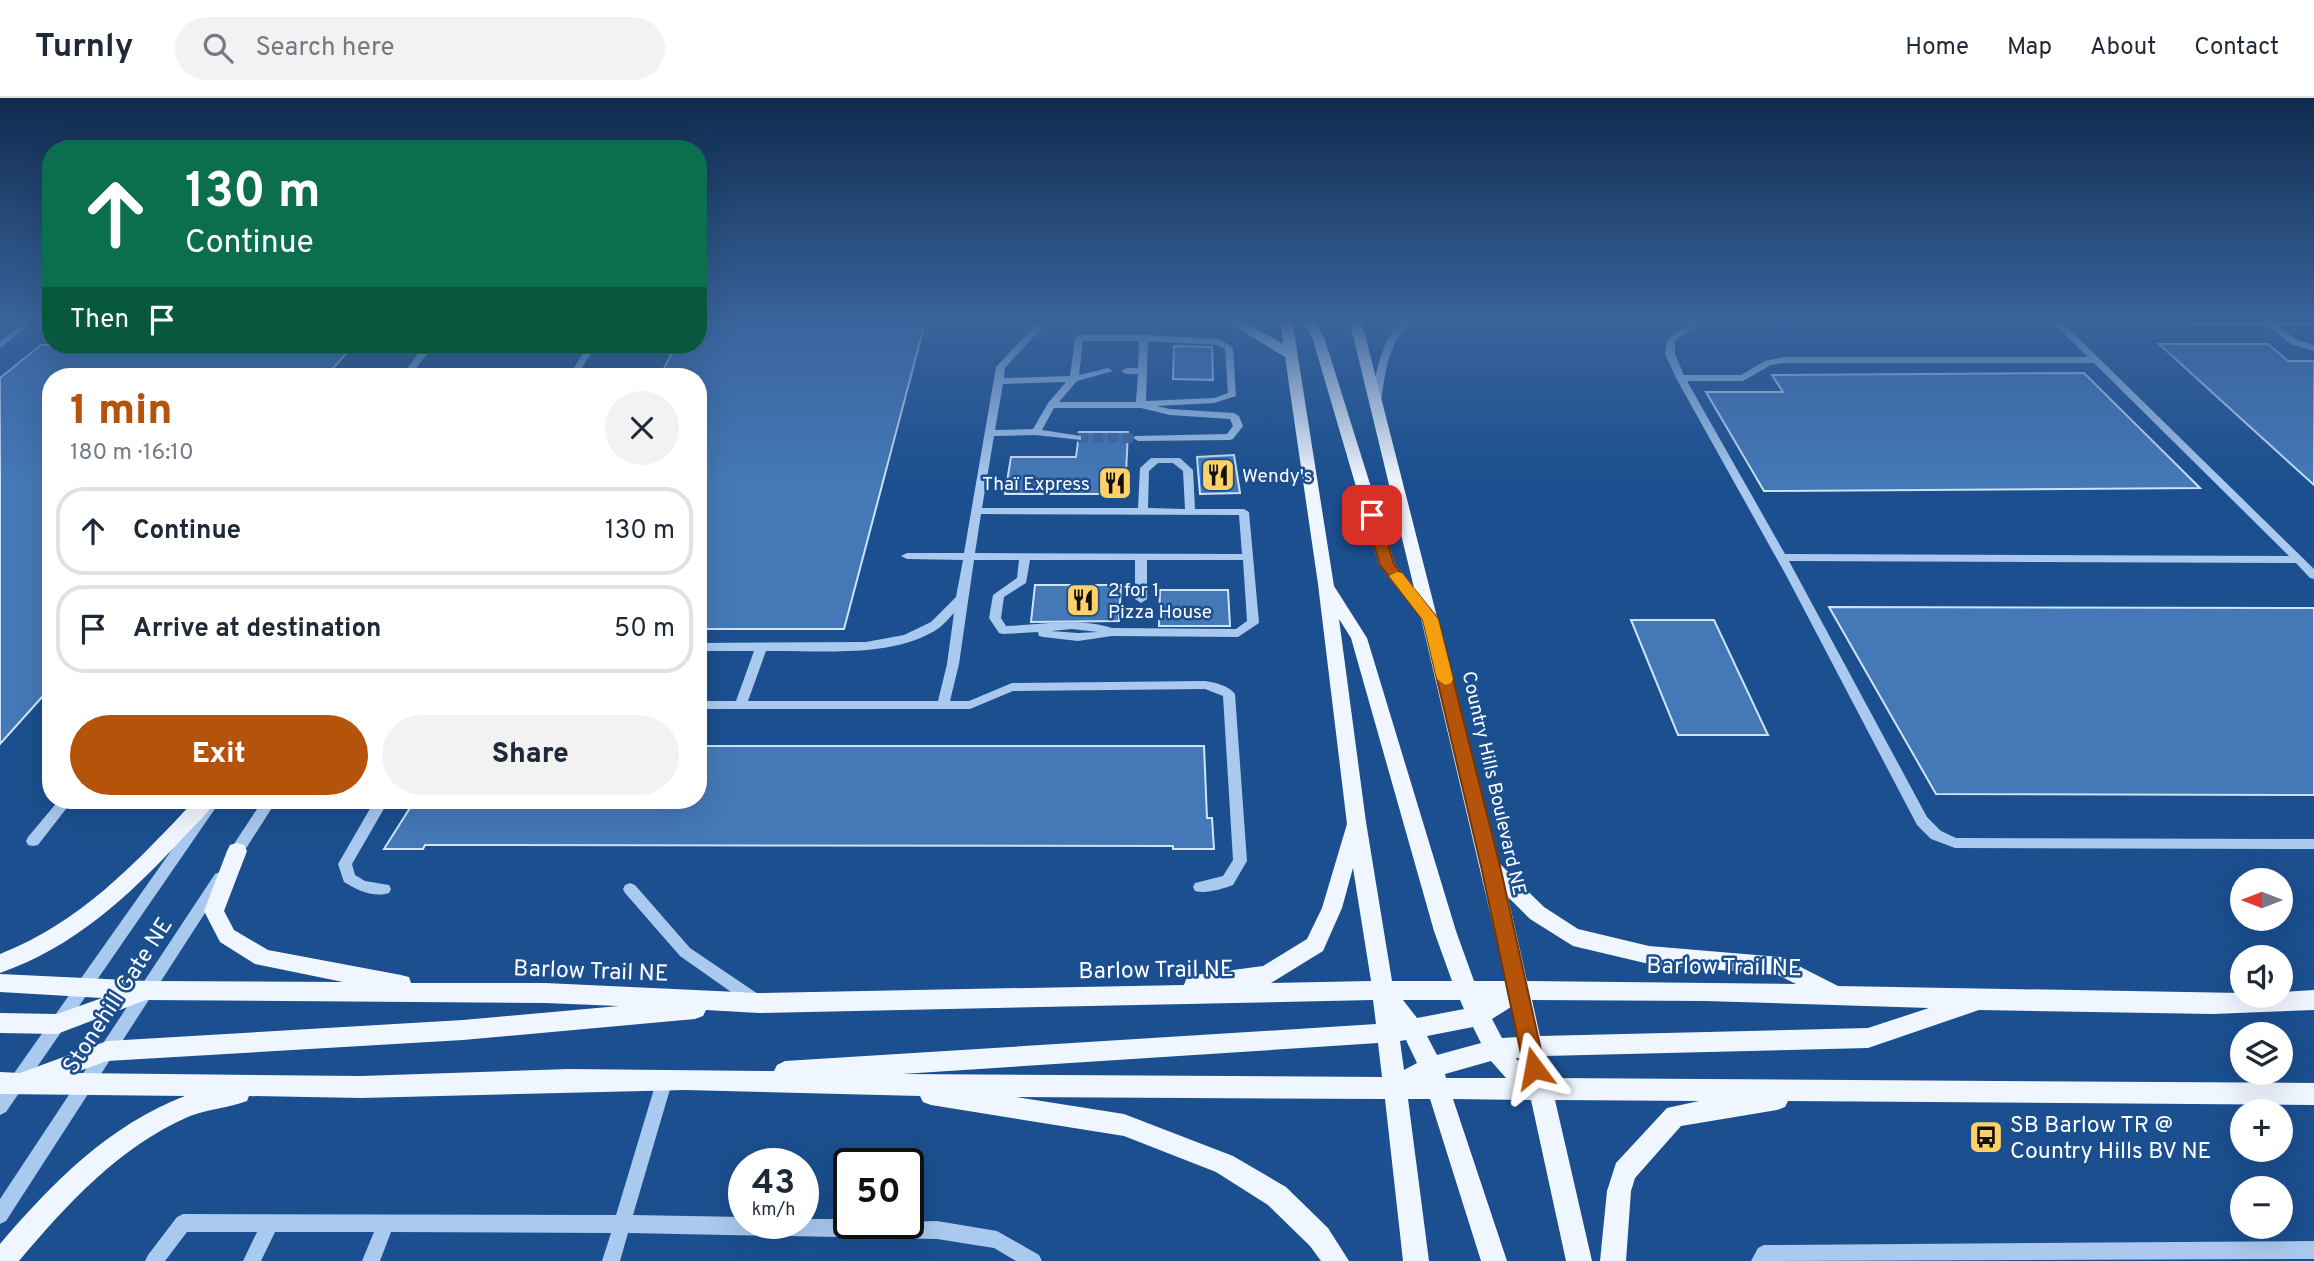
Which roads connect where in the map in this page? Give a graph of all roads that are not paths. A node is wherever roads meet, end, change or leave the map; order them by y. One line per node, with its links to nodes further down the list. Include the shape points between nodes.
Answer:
1 (1000, 373): 15 (street)
2 (1075, 373): 14 (street)
3 (1098, 373): 14 (street)
4 (1143, 373): 18 (street)
5 (1231, 373): 18 (street, via 1233,394)
6 (1294, 373): 34 (main road)
7 (1329, 373): 37 (main road, via 1387,565)
8 (1369, 373): 16 (main road, Country Hills Boulevard NE)
9 (1381, 373): 16 (street)
10 (1679, 373): 13 (street)
11 (1751, 373): 13 (street, via 1743,378)
12 (2109, 373): 32 (street)
13 (1681, 378): 31 (street)
14 (1074, 379): 15 (street); 17 (street)
15 (999, 381): 20 (street)
16 (1376, 402): 37 (main road, Country Hills Boulevard NE)
17 (1051, 405): 18 (street); 19 (street)
18 (1141, 405): 22 (lane, via 1170,412 1234,416 1238,426 1230,437)
19 (1036, 432): 20 (street); 21 (street)
20 (990, 433): 23 (street)
21 (1078, 438)
22 (1138, 438)
23 (977, 511): 24 (street); 27 (street)
24 (1143, 512): 25 (street); 25 (street, via 1144,470 1155,460 1177,460 1188,470)
25 (1190, 512): 30 (street, via 1244,512)
26 (907, 556): 27 (street)
27 (969, 556): 28 (street); 35 (street)
28 (1025, 556): 29 (street); 38 (lane, via 1022,580 999,595 995,618 1003,630)
29 (1141, 556): 30 (street); 36 (street)
30 (1248, 557): 39 (lane, via 1253,623 1246,630)
31 (1781, 557): 32 (street); 52 (street, via 1922,821 1936,835 1955,843)
32 (2299, 560): 33 (street)
33 (2314, 575)
34 (1325, 584): 50 (main road); 62 (main road, via 1360,638 1444,931)
35 (962, 598): 41 (street, via 935,625 907,639 866,646); 44 (street)
36 (1141, 599)
37 (1430, 619): 54 (main road, Country Hills Boulevard NE)
38 (1032, 631): 39 (street, via 1066,638)
39 (1112, 632)
40 (707, 647): 41 (street)
41 (761, 647): 42 (street)
42 (741, 704): 43 (street); 44 (street)
43 (707, 705)
44 (943, 705): 55 (street, via 970,705 1012,687 1205,685 1229,694 1240,861 1227,881)
45 (59, 809): 51 (street)
46 (197, 809): 58 (main road, via 115,895 60,936)
47 (208, 809): 60 (street, Stonehill Gate NE)
48 (264, 809): 53 (street, Stonehill Gate NE)
49 (377, 809): 56 (street, via 345,864 349,878 362,886)
50 (1356, 822): 61 (main road); 67 (main road, via 1332,908 1315,945 1267,975)
51 (33, 841)
52 (2314, 844)
53 (237, 851): 64 (street, Stonehill Gate NE); 65 (main road, via 214,911 227,936 263,958)
54 (1491, 866): 63 (main road, Country Hills Boulevard NE); 66 (main road, via 1536,913 1573,937 1649,955 1781,966)
55 (1200, 887)
56 (384, 889)
57 (630, 889): 70 (lane, via 685,952)
58 (0, 964)
59 (0, 983): 60 (main road, Barlow Trail NE)
60 (82, 989): 64 (main road, Barlow Trail NE); 73 (street, Stonehill Gate NE)
61 (1383, 990): 62 (main road, Barlow Trail NE); 67 (main road, Barlow Trail NE); 74 (main road); 75 (main road)
62 (1466, 990): 63 (main road, Barlow Trail NE); 71 (main road)
63 (1517, 990): 66 (main road, Barlow Trail NE); 71 (main road); 76 (main road, Country Hills Boulevard NE)
64 (148, 991): 65 (main road, Barlow Trail NE); 73 (main road); 78 (street, Stonehill Gate NE)
65 (446, 992): 70 (main road, Barlow Trail NE)
66 (1836, 995): 68 (main road, Barlow Trail NE)
67 (1099, 996): 70 (main road, Barlow Trail NE)
68 (1982, 1000): 69 (main road, Barlow Trail NE, via 2213,1004); 76 (main road, via 1868,1038)
69 (2314, 1000)
70 (759, 1003): 78 (main road, via 463,1030)
71 (1479, 1016): 74 (main road); 77 (main road)
72 (0, 1023): 73 (main road)
73 (57, 1024): 81 (street, Stonehill Gate NE)
74 (1413, 1030): 75 (main road); 79 (main road)
75 (1388, 1033): 80 (main road); 85 (main road)
76 (1529, 1047): 77 (main road); 86 (main road, Country Hills Boulevard NE)
77 (1496, 1049): 79 (main road); 86 (main road, via 1508,1066)
78 (107, 1051): 81 (main road); 82 (street, Stonehill Gate NE)
79 (1435, 1078): 85 (main road); 86 (main road); 104 (main road)
80 (675, 1079): 83 (main road); 84 (main road); 93 (street)
81 (8, 1083): 82 (main road); 89 (street, Stonehill Gate NE)
82 (85, 1085): 84 (main road); 90 (street, Stonehill Gate NE)
83 (873, 1085): 85 (main road); 102 (main road, via 1124,1125 1224,1164 1277,1196 1319,1237)
84 (266, 1086): 96 (main road, via 186,1107 136,1133 55,1200)
85 (1393, 1088): 103 (main road)
86 (1539, 1090): 87 (main road); 105 (main road, Country Hills Boulevard NE)
87 (1831, 1091): 88 (main road); 106 (main road, via 1675,1116 1625,1171)
88 (2314, 1094)
89 (0, 1107)
90 (0, 1215)
91 (270, 1224): 92 (street); 97 (street, via 183,1223); 98 (street)
92 (386, 1224): 93 (street); 99 (street)
93 (622, 1224): 100 (street); 101 (street, via 937,1230 997,1240)
94 (2314, 1250): 95 (street)
95 (2239, 1256): 107 (street, via 1764,1254)
96 (2, 1261)
97 (154, 1261)
98 (252, 1261)
99 (371, 1261)
100 (611, 1261)
101 (1033, 1261)
102 (1336, 1261)
103 (1416, 1261)
104 (1494, 1261)
105 (1579, 1261)
106 (1613, 1261)
107 (1760, 1261)

